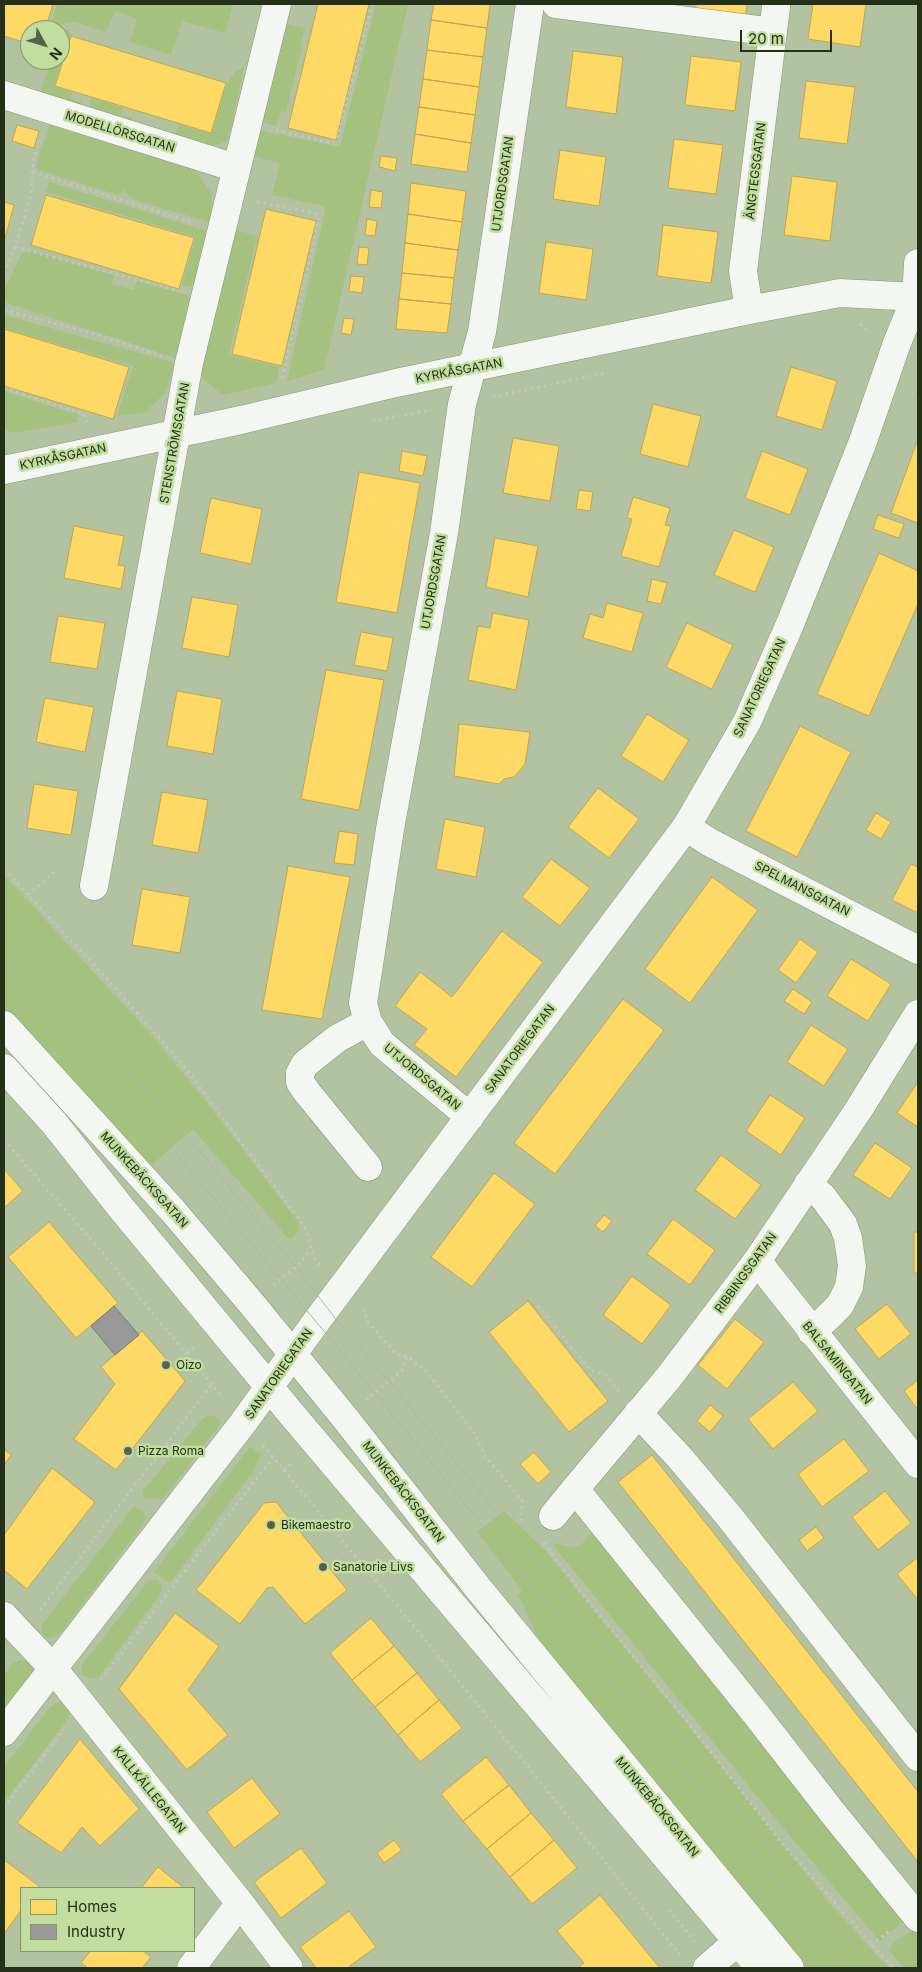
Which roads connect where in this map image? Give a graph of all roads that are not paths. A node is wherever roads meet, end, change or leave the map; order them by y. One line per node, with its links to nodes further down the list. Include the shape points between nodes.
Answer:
1 (277, 4): 5 (street, STENSTRÖMSGATAN)
2 (530, 4): 9 (street, UTJORDSGATAN, via 482,332)
3 (556, 4): 8 (street, ÄNGTEGSGATAN, via 775,20 743,271)
4 (4, 97): 5 (street, MODELLÖRSGATAN)
5 (236, 168): 10 (street, STENSTRÖMSGATAN)
6 (918, 263): 7 (street, SANATORIEGATAN)
7 (917, 297): 8 (street, KYRKÅSGATAN, via 840,293); 12 (street, SANATORIEGATAN, via 790,624 746,722)
8 (749, 310): 9 (street, KYRKÅSGATAN)
9 (472, 369): 10 (street, KYRKÅSGATAN); 16 (street, UTJORDSGATAN, via 462,404 444,533 362,1003)
10 (177, 432): 11 (street, KYRKÅSGATAN); 13 (street, STENSTRÖMSGATAN)
11 (4, 470)
12 (686, 827): 14 (street, SPELMANSGATAN); 19 (street, SANATORIEGATAN)
13 (94, 886)
14 (918, 950)
15 (918, 1014): 21 (street, RIBBINGSGATAN)
16 (368, 1022): 19 (street, UTJORDSGATAN, via 382,1044); 20 (street, via 338,1038 305,1064 300,1073 300,1082 306,1091)
17 (4, 1025): 24 (street, MUNKEBÄCKSGATAN, via 172,1211)
18 (4, 1068): 25 (street, MUNKEBÄCKSGATAN, via 54,1123)
19 (470, 1117): 24 (street, SANATORIEGATAN)
20 (368, 1167)
21 (808, 1184): 22 (street, RIBBINGSGATAN); 23 (street, via 823,1197 843,1224 852,1266 849,1287 840,1305)
22 (757, 1262): 23 (street, BALSAMINGATAN); 26 (street, RIBBINGSGATAN)
23 (811, 1330): 27 (street, BALSAMINGATAN)
24 (293, 1355): 25 (street, SANATORIEGATAN); 41 (street, MUNKEBÄCKSGATAN, via 478,1588)
25 (270, 1387): 31 (street, SANATORIEGATAN); 36 (street, MUNKEBÄCKSGATAN)
26 (638, 1413): 28 (street, RIBBINGSGATAN); 33 (street, via 728,1515)
27 (918, 1464)
28 (575, 1489): 29 (street, RIBBINGSGATAN); 35 (street)
29 (547, 1528)
30 (13, 1625): 31 (street, KALLKÄLLEGATAN)
31 (52, 1668): 32 (street, SANATORIEGATAN); 34 (street, KALLKÄLLEGATAN)
32 (4, 1732)
33 (918, 1757)
34 (240, 1903): 38 (street); 39 (street, KALLKÄLLEGATAN)
35 (918, 1918)
36 (737, 1942): 37 (street); 40 (street, MUNKEBÄCKSGATAN)
37 (696, 1965)
38 (191, 1968)
39 (289, 1968)
40 (760, 1968)
41 (790, 1968)

